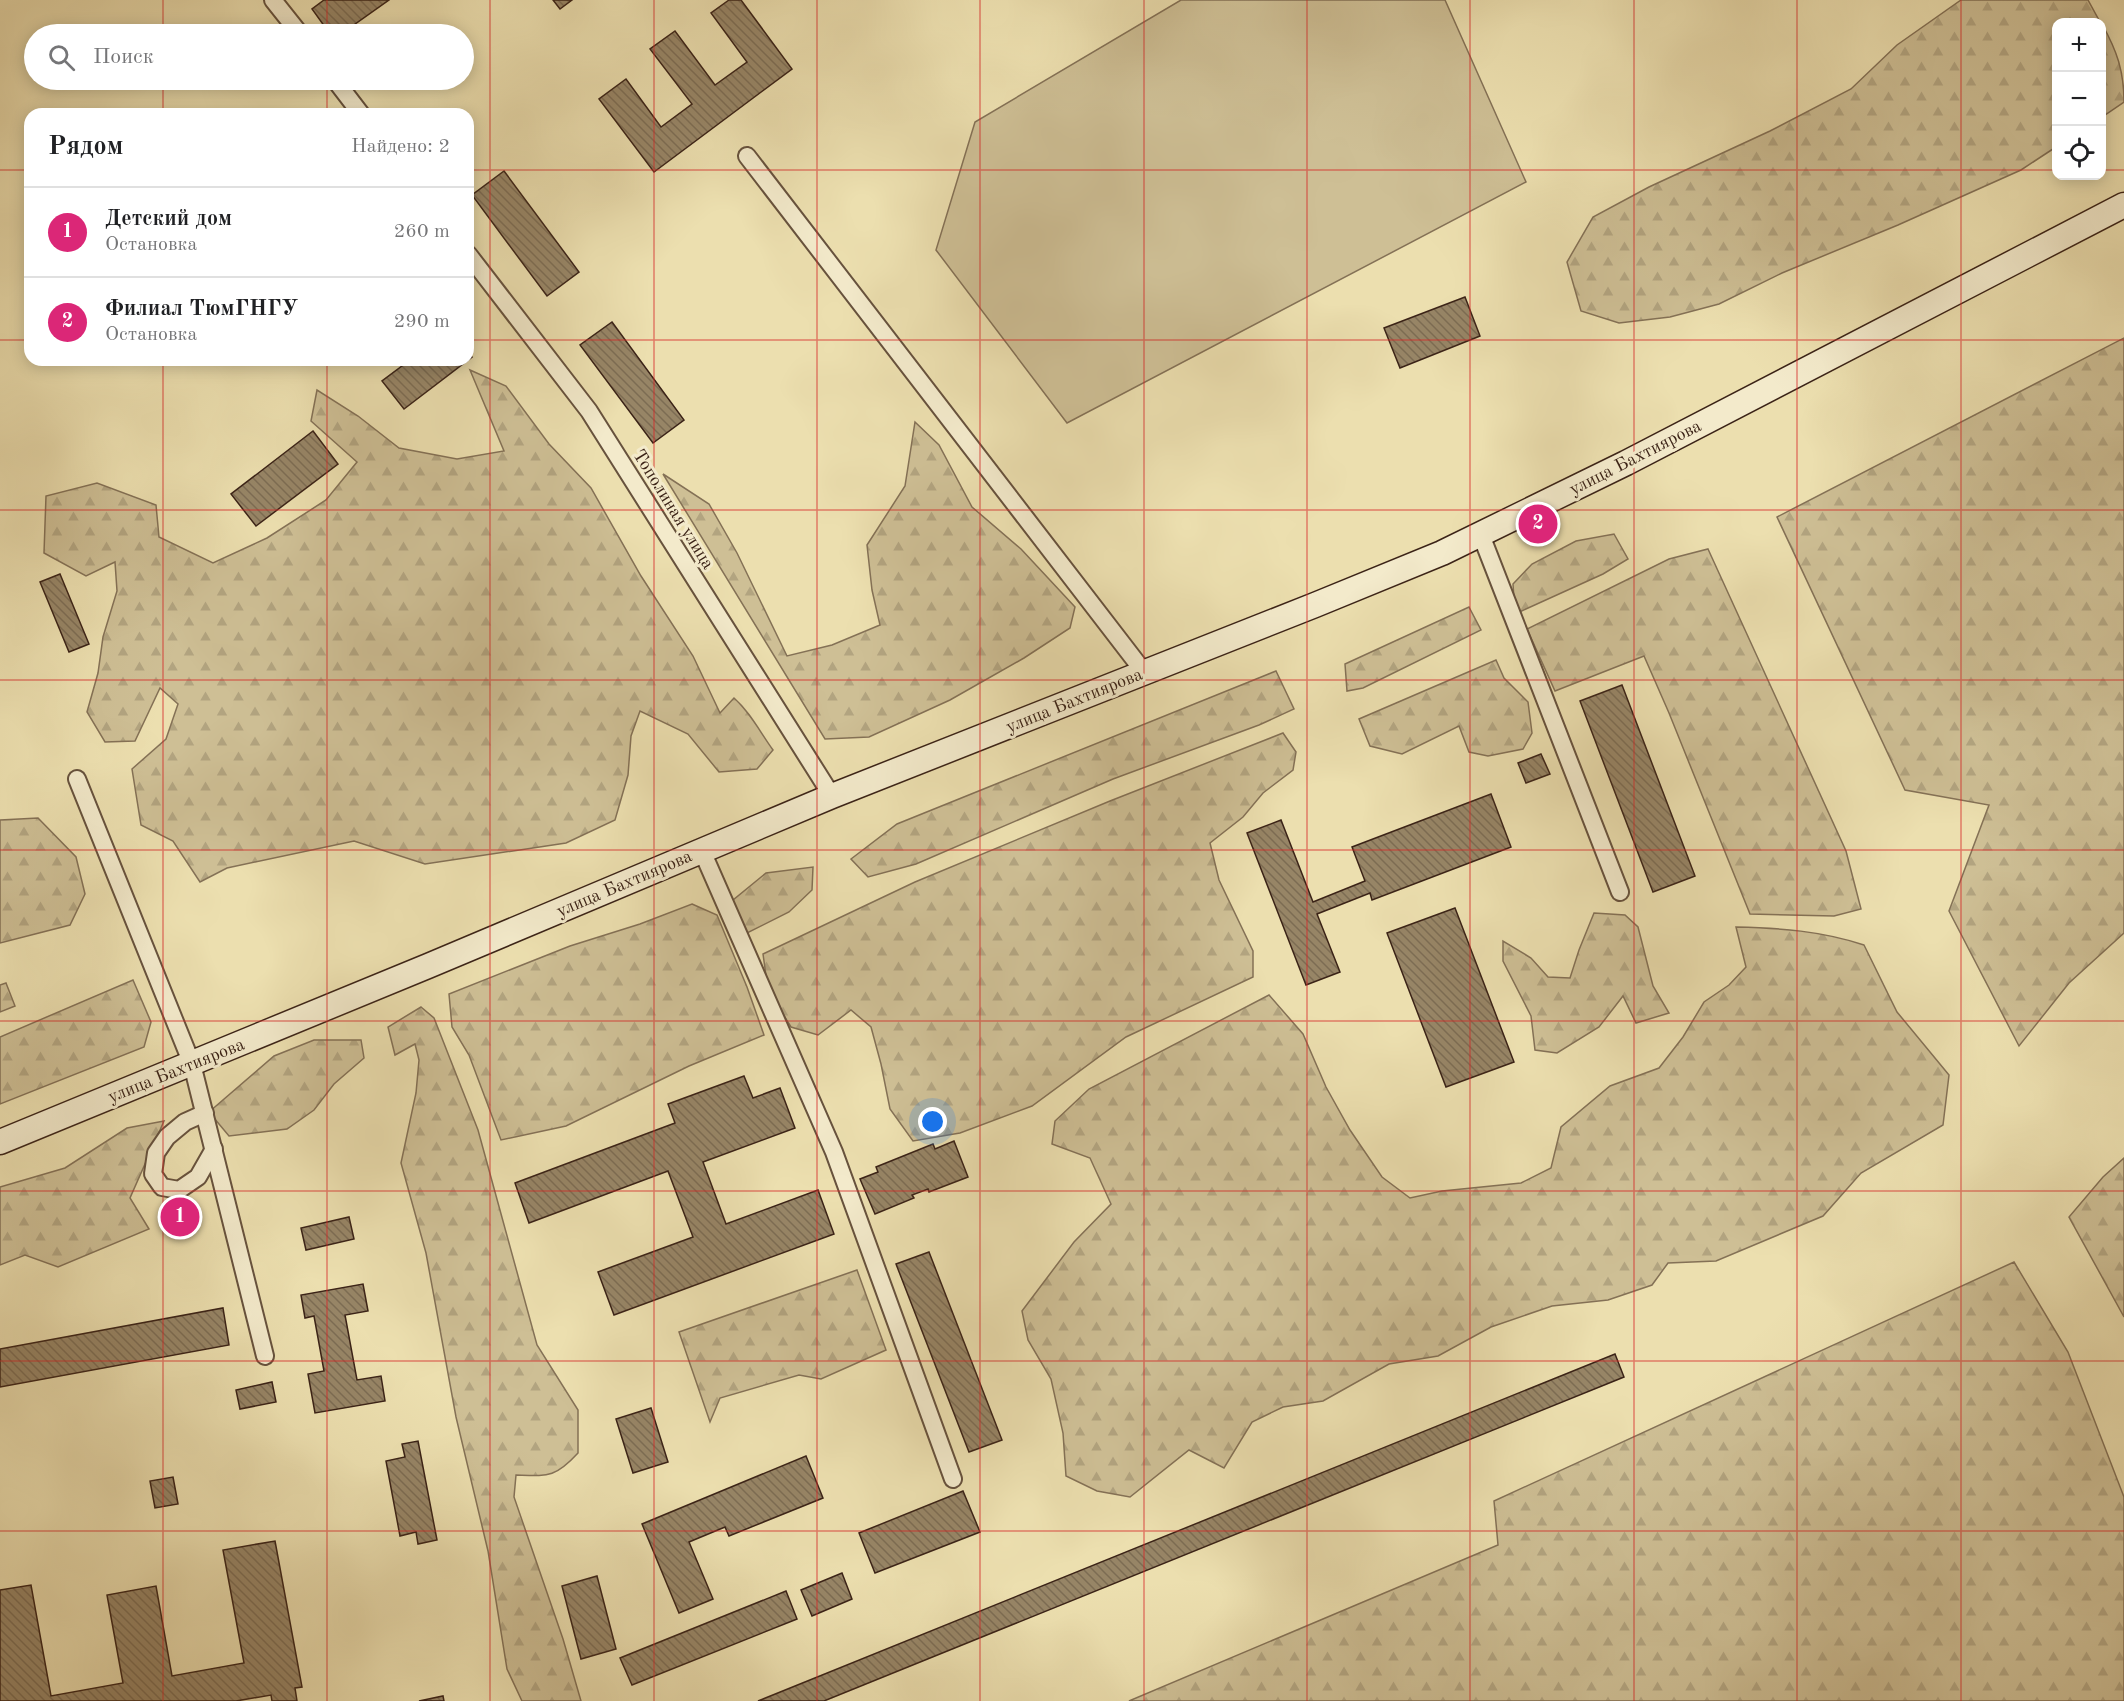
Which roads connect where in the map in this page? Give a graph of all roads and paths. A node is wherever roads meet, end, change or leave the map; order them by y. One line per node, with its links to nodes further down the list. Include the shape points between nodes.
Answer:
1 (273, 0): 2 (street)
2 (292, 24)
3 (342, 90): 4 (street)
4 (357, 108)
5 (747, 156): 9 (street)
6 (2124, 205): 8 (main road, улица Бахтиярова)
7 (474, 262): 11 (street, Тополиная улица, via 589,411)
8 (1481, 535): 9 (main road, улица Бахтиярова); 13 (street)
9 (1144, 672): 11 (main road, улица Бахтиярова)
10 (77, 779): 14 (street)
11 (832, 796): 12 (main road, улица Бахтиярова)
12 (702, 851): 14 (main road, улица Бахтиярова); 19 (street, via 834,1152)
13 (1620, 892)
14 (192, 1064): 15 (street); 16 (main road, улица Бахтиярова)
15 (205, 1113): 17 (street); 17 (street, via 185,1122 167,1137 156,1153 153,1174 162,1187 179,1190 198,1177)
16 (0, 1142)
17 (214, 1149): 18 (street)
18 (265, 1356)
19 (952, 1479)

